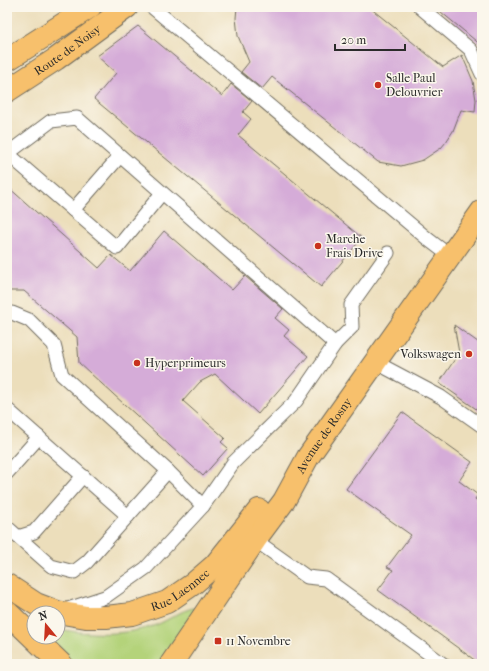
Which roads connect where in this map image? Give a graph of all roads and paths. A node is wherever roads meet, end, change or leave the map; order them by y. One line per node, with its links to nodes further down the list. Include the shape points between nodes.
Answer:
1 (90, 7): 5 (main road, Route de Noisy)
2 (127, 7): 7 (main road, Route de Noisy)
3 (152, 7): 14 (lane)
4 (420, 7): 6 (lane, via 471,50)
5 (7, 60)
6 (482, 74)
7 (7, 91)
8 (7, 153): 9 (lane, via 51,121 77,118); 11 (lane)
9 (120, 156): 10 (lane); 11 (lane)
10 (162, 193): 11 (lane, via 117,248); 16 (lane)
11 (73, 210)
12 (482, 211): 14 (main road, Avenue de Rosny)
13 (388, 253): 16 (lane, via 351,305 352,327)
14 (450, 256): 17 (main road, Avenue de Rosny)
15 (7, 313): 22 (lane, via 29,320 54,345 62,375)
16 (335, 344): 25 (lane, via 296,401 233,463)
17 (374, 362): 19 (lane, via 440,397); 21 (main road, Avenue de Rosny)
18 (7, 409): 20 (lane)
19 (482, 426)
20 (39, 437): 23 (lane); 24 (lane)
21 (308, 456): 29 (main road, Avenue de Rosny, via 284,501); 34 (main road, Rue Laennec, via 270,496 215,565 167,602 132,614 106,617)
22 (168, 471): 25 (lane); 26 (lane)
23 (7, 473)
24 (83, 476): 26 (lane); 28 (lane, via 34,532)
25 (203, 506): 32 (lane, via 146,568 104,597)
26 (128, 516): 28 (lane, via 87,562 74,572 52,566)
27 (7, 527): 28 (lane)
28 (18, 537)
29 (255, 540): 38 (main road, Avenue de Rosny); 39 (lane, via 307,576 326,580)
30 (7, 586): 31 (main road, Rue Laennec)
31 (39, 605)
32 (66, 609)
33 (7, 612): 37 (main road)
34 (66, 614)
35 (7, 626): 36 (main road)
36 (43, 664)
37 (61, 664)
38 (171, 664)
39 (443, 664)

